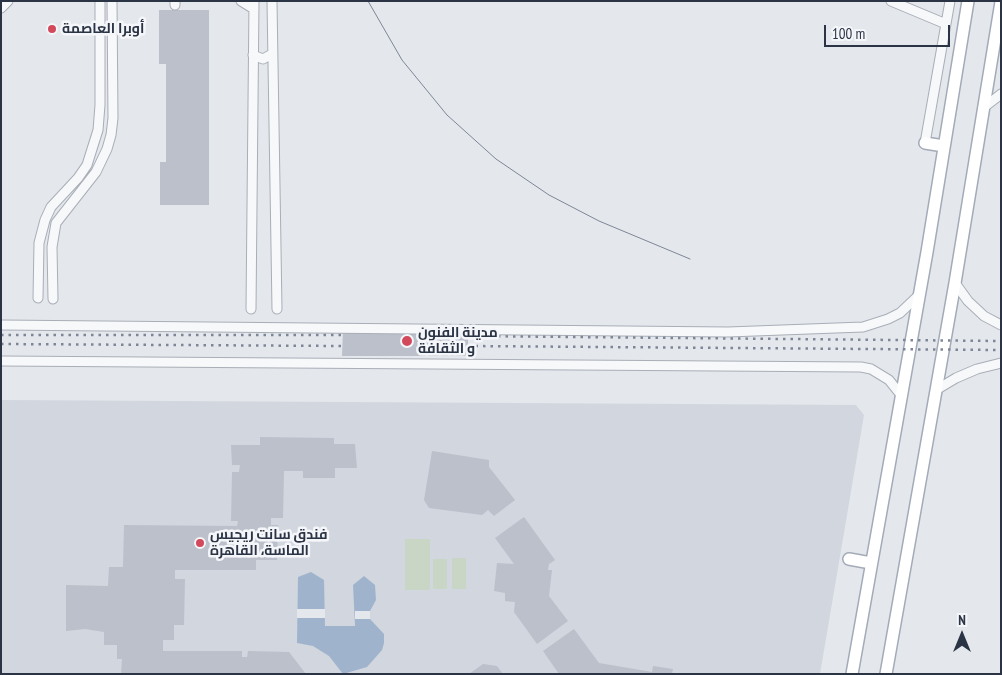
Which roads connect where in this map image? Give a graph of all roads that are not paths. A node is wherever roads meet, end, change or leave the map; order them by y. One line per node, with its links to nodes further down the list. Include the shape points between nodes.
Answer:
1 (8, 1): 11 (street)
2 (100, 1): 21 (street, via 100,105 96,139 87,165 51,208 45,220 39,244)
3 (112, 1): 22 (street, via 111,135 96,172 58,220 52,247)
4 (242, 1): 10 (street)
5 (272, 1): 13 (street)
6 (891, 1): 12 (street)
7 (950, 1): 12 (street)
8 (968, 1): 18 (main road)
9 (1001, 2): 16 (main road)
10 (254, 5): 14 (street)
11 (1, 8)
12 (946, 24): 17 (street)
13 (272, 54): 14 (street, via 263,59); 24 (street)
14 (253, 55): 23 (street)
15 (1001, 94): 16 (street)
16 (983, 108): 19 (main road)
17 (925, 143): 18 (main road)
18 (944, 146): 20 (main road)
19 (955, 283): 25 (street, via 984,316); 29 (main road)
20 (919, 295): 26 (street, via 900,313 863,327 737,332); 30 (main road)
21 (38, 298)
22 (53, 299)
23 (251, 309)
24 (277, 309)
25 (1001, 324)
26 (1, 325)
27 (1, 361): 30 (street, via 861,366 889,380)
28 (1001, 363): 29 (street, via 977,369)
29 (936, 390): 34 (main road)
30 (901, 395): 32 (main road)
31 (849, 559): 32 (main road)
32 (871, 563): 33 (main road)
33 (852, 674)
34 (886, 674)

